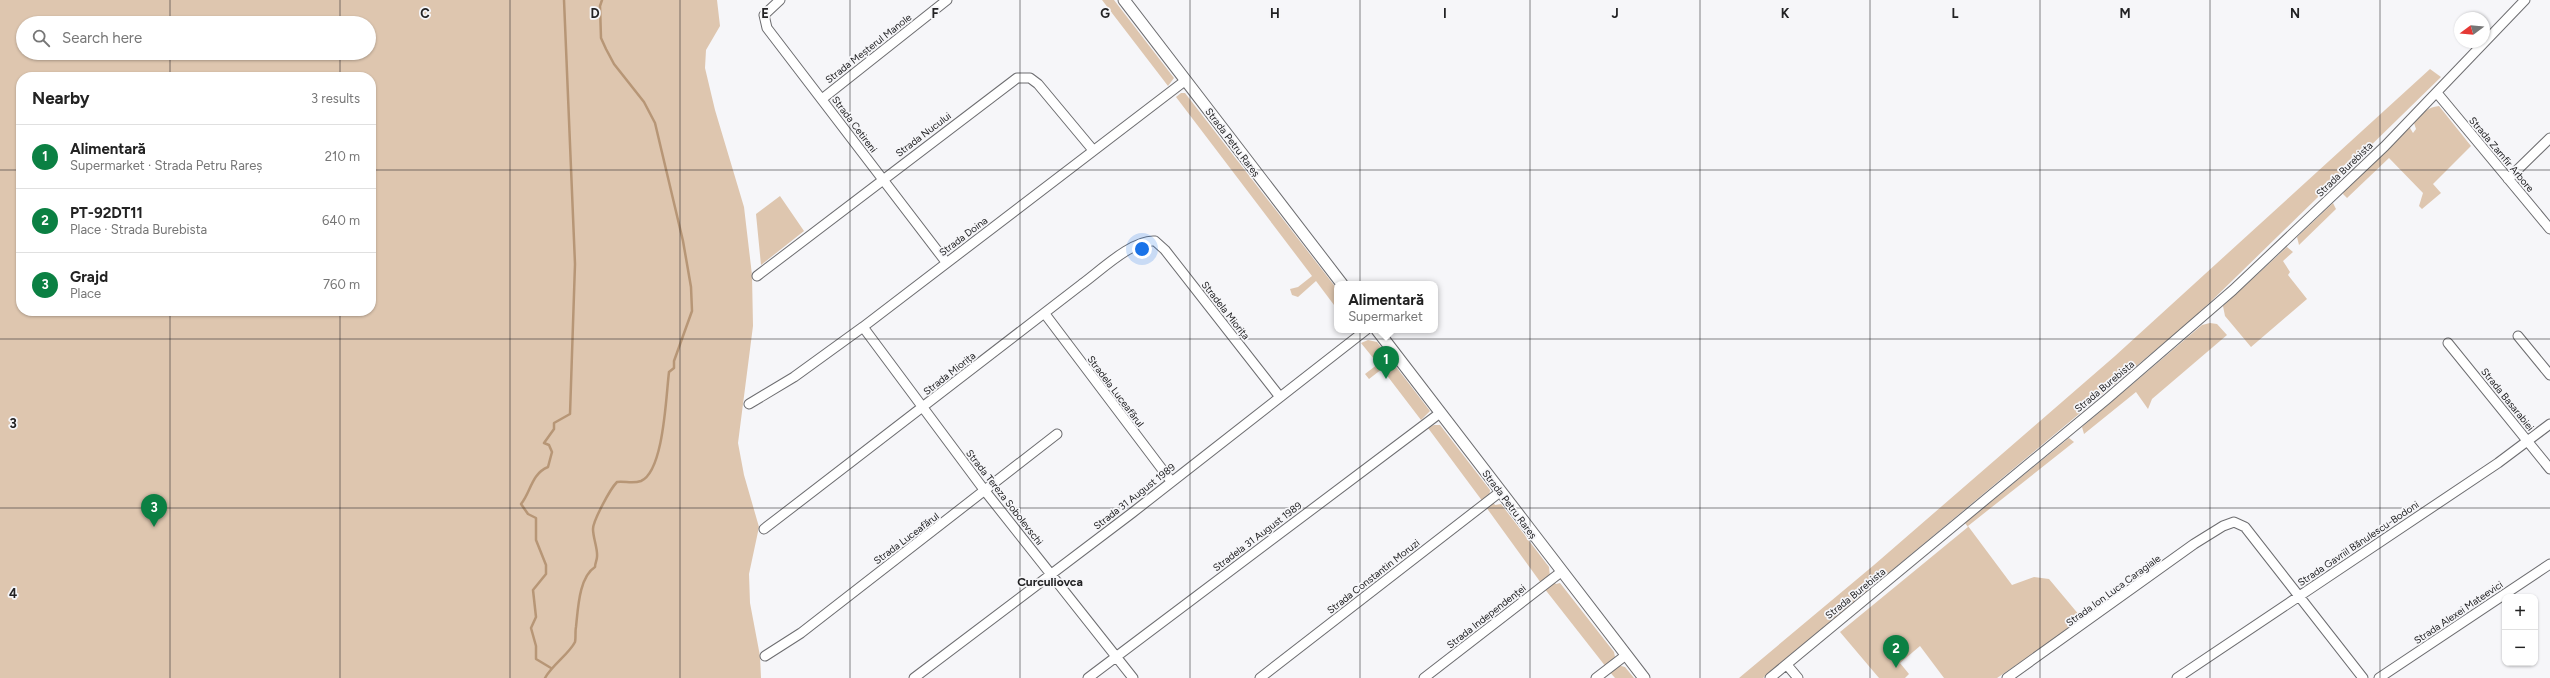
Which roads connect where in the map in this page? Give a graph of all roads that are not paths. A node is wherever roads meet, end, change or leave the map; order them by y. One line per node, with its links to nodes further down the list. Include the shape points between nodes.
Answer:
1 (780, 0): 7 (street, Strada Cetireni, via 765,12 766,26)
2 (947, 0): 7 (street, Strada Meșterul Manole)
3 (1124, 0): 5 (main road, Strada Petru Rareș)
4 (2525, 0): 6 (street, Strada Burebista)
5 (1186, 80): 9 (street, Strada Doina); 16 (main road, Strada Petru Rareș)
6 (2437, 94): 11 (street, Strada Zamfir Arbore); 43 (street, Strada Burebista, via 2233,290)
7 (822, 98): 10 (street, Strada Cetireni)
8 (2550, 138): 11 (street)
9 (1093, 150): 10 (street, Strada Nucului, via 1038,84 1030,78 1022,77 1005,85); 14 (street, Strada Doina)
10 (883, 178): 14 (street, Strada Cetireni); 15 (street, Strada Nucului)
11 (2508, 179): 12 (street, Strada Zamfir Arbore)
12 (2549, 224)
13 (1152, 241): 17 (street, Strada Miorița, via 1139,244 1124,253); 24 (street, Stradela Miorița, via 1165,250)
14 (946, 262): 18 (street, Strada Doina)
15 (757, 276)
16 (1340, 281)
17 (1045, 314): 26 (street, Strada Miorița); 32 (street, Stradela Luceafărul)
18 (863, 327): 25 (street, Strada Doina, via 794,377); 26 (street, Strada Tereza Sobolevschi)
19 (1362, 333): 24 (street, Strada 31 August 1989)
20 (1379, 333): 27 (main road, Strada Petru Rareș)
21 (2518, 336): 23 (street)
22 (2448, 343): 30 (street, Strada Basarabiei)
23 (2550, 375)
24 (1280, 397): 32 (street, Strada 31 August 1989)
25 (749, 404)
26 (922, 408): 33 (street, Strada Tereza Sobolevschi); 35 (street, Strada Miorița)
27 (1440, 413): 34 (main road, Strada Petru Rareș); 42 (street, Stradela 31 August 1989)
28 (2550, 424): 30 (street, Strada Gavriil Bănulescu-Bodoni)
29 (1057, 434): 33 (street, Strada Luceafărul)
30 (2528, 441): 31 (street, Strada Basarabiei); 39 (street, Strada Gavriil Bănulescu-Bodoni)
31 (2550, 469)
32 (1170, 481): 38 (street, Strada 31 August 1989)
33 (985, 491): 38 (street, Strada Tereza Sobolevschi); 41 (street, Strada Luceafărul, via 801,633)
34 (1500, 492): 37 (main road, Strada Petru Rareș); 47 (street, Strada Constantin Moruzi)
35 (764, 529)
36 (2550, 564): 56 (street, Strada Alexei Mateevici)
37 (1561, 572): 40 (main road, Strada Petru Rareș); 48 (street, Strada Independenței)
38 (1051, 574): 42 (street, Strada Tereza Sobolevschi); 44 (street, Strada 31 August 1989)
39 (2298, 596): 53 (street, Strada Ion Luca Caragiale, via 2245,527 2233,522 2194,544); 54 (street, Strada Gavriil Bănulescu-Bodoni); 55 (street)
40 (1626, 655): 49 (street); 50 (main road, Strada Petru Rareș)
41 (765, 656)
42 (1116, 656): 45 (street, Stradela 31 August 1989); 46 (street, Strada Tereza Sobolevschi)
43 (1787, 665): 51 (street, Strada Burebista); 52 (street)
44 (914, 678)
45 (1088, 678)
46 (1133, 678)
47 (1260, 678)
48 (1424, 678)
49 (1596, 678)
50 (1644, 678)
51 (1770, 678)
52 (1798, 678)
53 (2007, 678)
54 (2177, 678)
55 (2363, 678)
56 (2379, 678)

